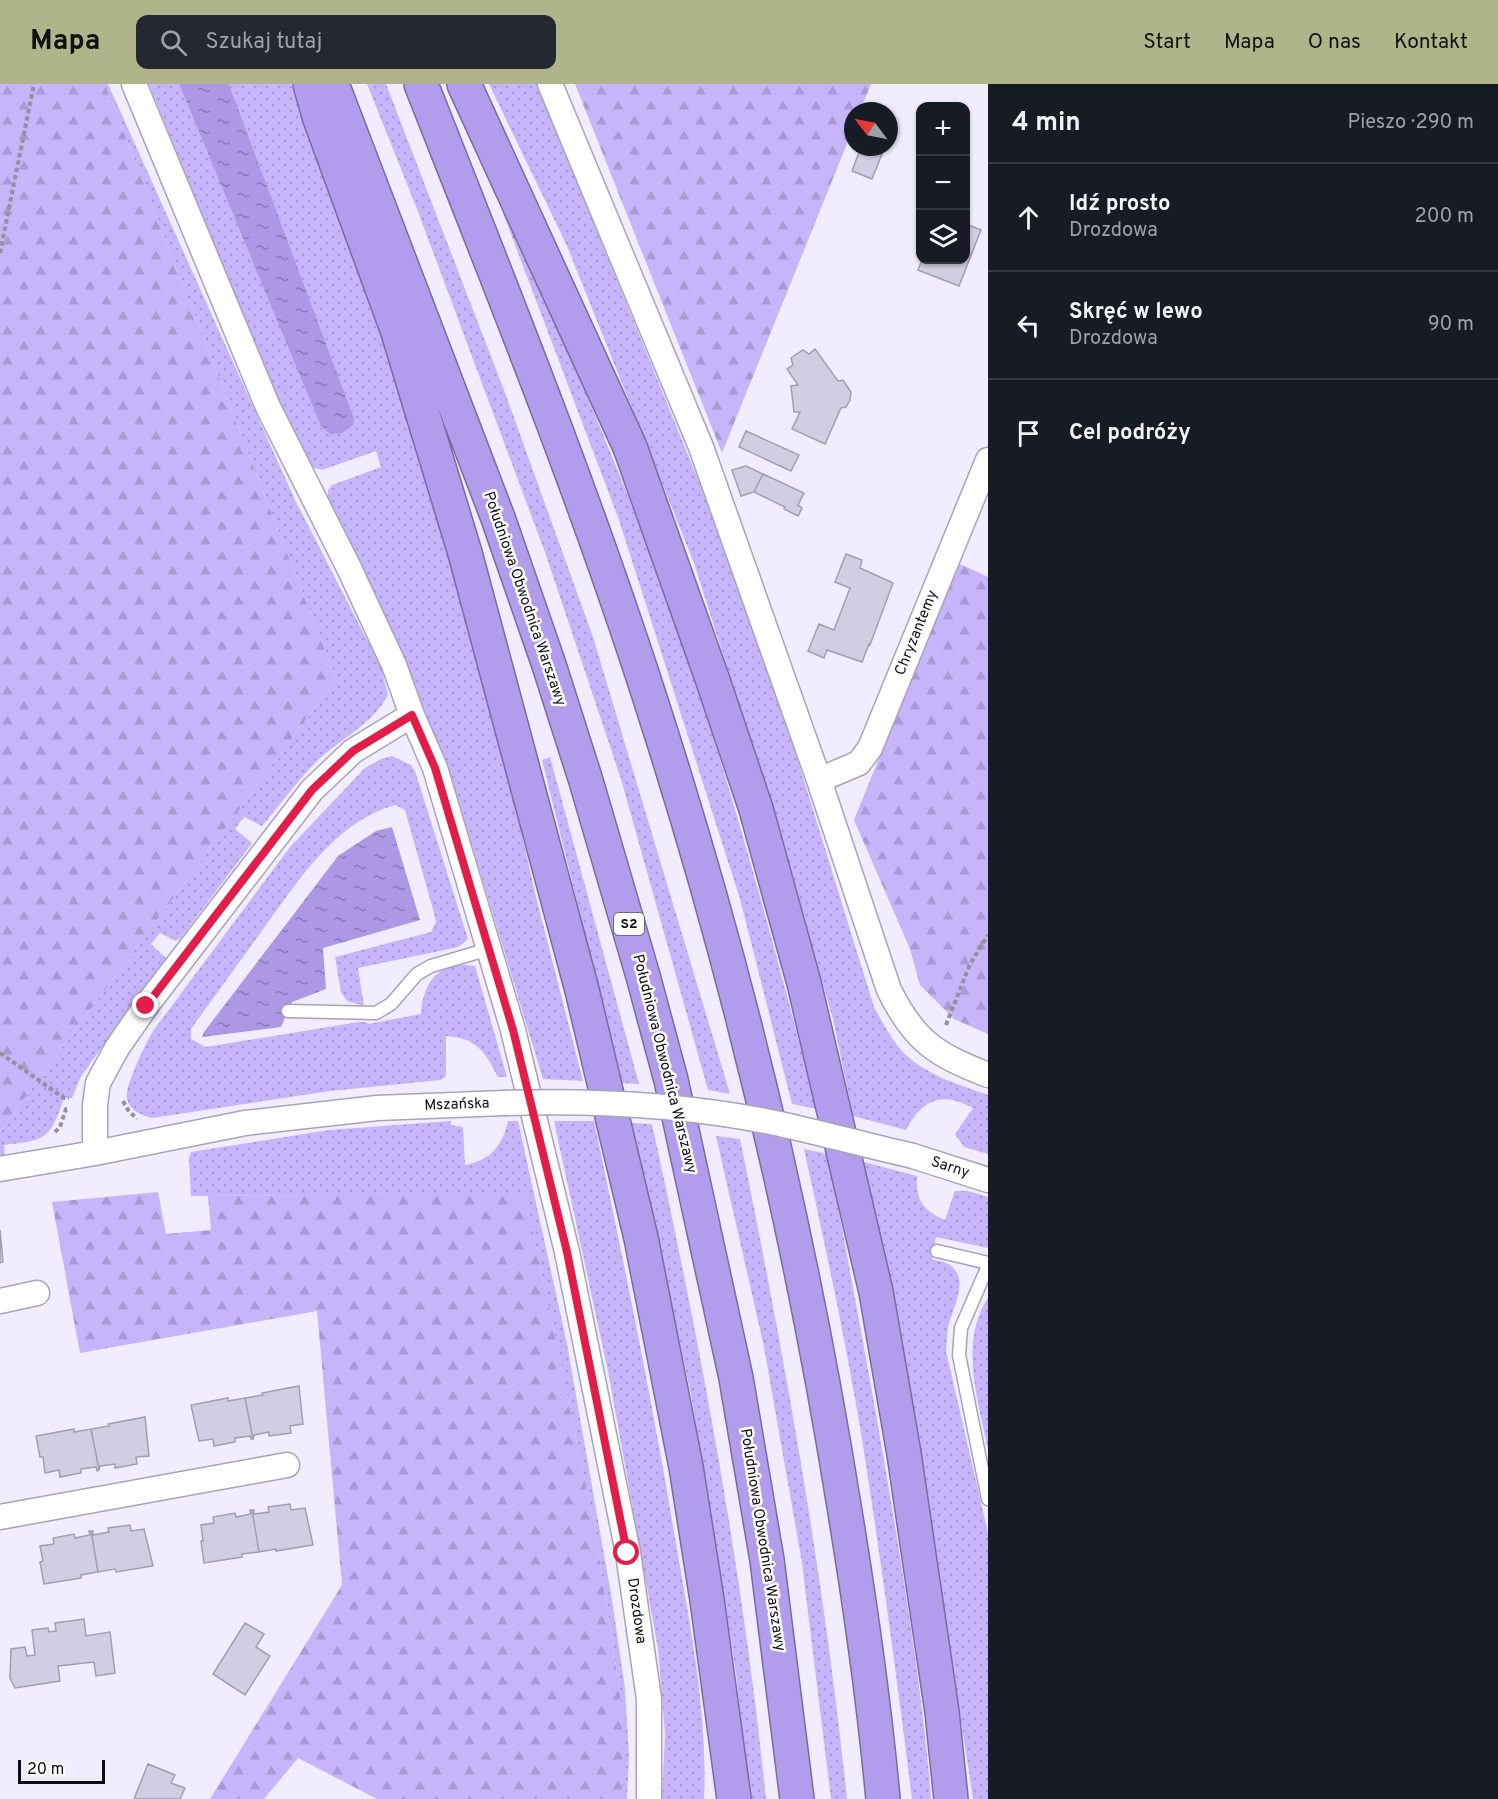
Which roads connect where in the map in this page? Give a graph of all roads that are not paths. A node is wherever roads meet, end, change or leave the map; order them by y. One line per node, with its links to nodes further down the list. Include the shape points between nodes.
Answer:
1 (134, 84): 8 (street, Drozdowa, via 268,406 384,643)
2 (310, 84): 24 (highway, via 397,329 465,553 582,990 641,1238 686,1467)
3 (332, 84): 28 (highway, Południowa Obwodnica Warszawy / S2, via 498,518 583,771 643,976 671,1080 736,1378 767,1560)
4 (421, 84): 29 (highway, via 548,409 623,616 733,979 821,1365 861,1611)
5 (464, 84): 30 (highway, via 630,447 756,809 804,983 876,1292 904,1454)
6 (550, 84): 9 (street, via 701,447)
7 (988, 460): 9 (street, Chryzantemy, via 870,748 859,763)
8 (412, 715): 10 (street, Drozdowa, via 435,768); 13 (street, via 353,751 312,790 146,1006 98,1083)
9 (819, 780): 12 (street, via 889,990 902,1016 915,1034 933,1048 952,1061)
10 (489, 949): 11 (lane, via 431,966 417,974 391,1004 376,1013); 25 (street, Drozdowa, via 513,1030 567,1252 627,1553 649,1699)
11 (288, 1011)
12 (988, 1075)
13 (95, 1153): 14 (street, Mszańska, bridge, via 267,1121 377,1108 557,1101 694,1111 779,1124); 15 (street, Mszańska)
14 (913, 1156): 16 (street, Sarny)
15 (0, 1168)
16 (988, 1180)
17 (937, 1251): 18 (lane)
18 (988, 1264): 22 (lane, via 961,1328 959,1355)
19 (37, 1293): 20 (street)
20 (0, 1301)
21 (286, 1465): 23 (street)
22 (988, 1498)
23 (0, 1516)
24 (707, 1600): 26 (highway); 27 (highway)
25 (650, 1799)
26 (714, 1799)
27 (734, 1799)
28 (797, 1799)
29 (883, 1799)
30 (951, 1799)

